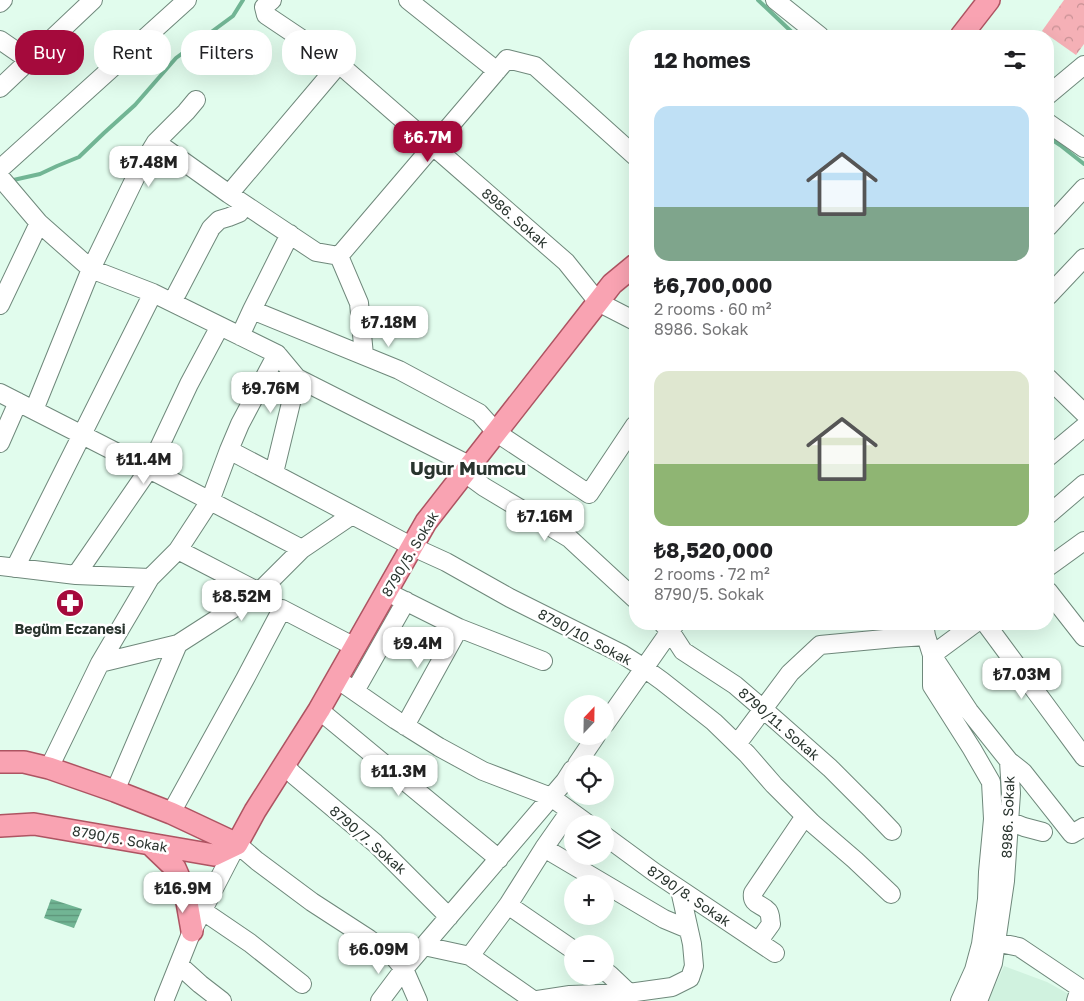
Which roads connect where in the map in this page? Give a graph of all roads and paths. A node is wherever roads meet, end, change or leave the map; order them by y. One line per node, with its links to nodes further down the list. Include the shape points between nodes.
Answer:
1 (3, 0): 8 (street)
2 (93, 0): 9 (street)
3 (187, 0): 28 (street)
4 (272, 0): 10 (street, 8986. Sokak, via 264,7 266,15)
5 (408, 0): 16 (street)
6 (775, 0): 11 (street)
7 (985, 2): 12 (main road)
8 (0, 3)
9 (61, 30)
10 (288, 30)
11 (812, 30)
12 (965, 30)
13 (0, 40): 14 (street)
14 (15, 50)
15 (1084, 66): 21 (street)
16 (496, 71): 25 (street); 27 (street, via 506,60 535,66)
17 (15, 74): 20 (street)
18 (330, 75): 31 (street)
19 (352, 75): 25 (street, 8986. Sokak)
20 (0, 88)
21 (1054, 90)
22 (196, 100): 24 (street)
23 (1054, 127): 26 (street)
24 (156, 142): 31 (street); 38 (street)
25 (433, 146): 36 (street); 43 (street, 8986. Sokak, via 566,262)
26 (1084, 148)
27 (629, 151)
28 (0, 168)
29 (0, 177): 34 (street)
30 (1084, 188): 33 (street)
31 (229, 194): 32 (street)
32 (245, 205): 35 (street); 42 (street, via 239,212 219,220 212,228)
33 (1054, 220)
34 (39, 223): 38 (street); 44 (street)
35 (290, 234): 36 (street, via 316,252); 45 (street)
36 (339, 256): 50 (street, via 359,303)
37 (1084, 258): 40 (street)
38 (91, 269): 41 (street); 55 (street)
39 (629, 270): 43 (main road, 8790/5. Sokak)
40 (1054, 290)
41 (153, 293): 47 (street); 59 (street)
42 (177, 293)
43 (598, 302): 46 (street, 8986. Sokak); 58 (main road, 8790/5. Sokak)
44 (0, 305)
45 (252, 310): 48 (street); 50 (street)
46 (629, 317)
47 (220, 326): 48 (street); 64 (street)
48 (240, 336): 49 (street)
49 (277, 354): 51 (street); 62 (street)
50 (364, 355): 58 (street, via 479,413)
51 (297, 378): 65 (street); 66 (street)
52 (1054, 384): 56 (street)
53 (0, 393): 54 (street)
54 (18, 402): 55 (street); 61 (street)
55 (34, 410): 59 (street)
56 (1084, 413)
57 (1084, 427): 63 (street)
58 (497, 433): 60 (street, via 589,494); 65 (main road, 8790/5. Sokak)
59 (82, 435): 64 (street); 76 (street)
60 (629, 435)
61 (0, 443)
62 (229, 450): 66 (street, 8790/10. Sokak); 68 (street)
63 (1054, 452)
64 (149, 469): 68 (street); 77 (street)
65 (468, 469): 72 (main road, 8790/5. Sokak, via 426,522); 81 (street, via 484,487 570,538)
66 (274, 473): 70 (street, 8790/10. Sokak)
67 (1084, 484): 69 (street)
68 (210, 501): 73 (street); 74 (street)
69 (1054, 510)
70 (352, 515): 72 (street, 8790/10. Sokak); 73 (street)
71 (1084, 541): 75 (street)
72 (412, 547): 80 (main road, 8790/5. Sokak); 96 (street, 8790/10. Sokak)
73 (302, 549): 79 (street)
74 (178, 550): 78 (street); 79 (street)
75 (1054, 563)
76 (8, 567): 77 (street)
77 (76, 575): 78 (street)
78 (150, 578): 95 (street)
79 (259, 592): 91 (street)
80 (387, 592): 83 (street); 92 (main road, 8790/5. Sokak)
81 (629, 593)
82 (1054, 598): 90 (street)
83 (406, 602): 84 (street); 98 (street)
84 (459, 628): 94 (street); 102 (street)
85 (667, 630): 96 (street)
86 (671, 630): 99 (street, 8790/11. Sokak, via 683,651 735,685)
87 (925, 630): 93 (street, 8986. Sokak); 99 (street, via 895,638 820,645 790,673)
88 (966, 630): 93 (street)
89 (990, 630): 104 (street)
90 (1084, 636)
91 (178, 644): 95 (street); 110 (street)
92 (355, 647): 97 (main road, 8790/5. Sokak); 113 (street, via 282,609)
93 (932, 655): 105 (street, 8986. Sokak, via 969,711); 133 (street, 8986. Sokak, via 932,686 991,782 993,819 987,899)
94 (543, 661)
95 (100, 663): 108 (street)
96 (644, 668): 101 (street); 103 (street, 8790/10. Sokak)
97 (337, 679): 98 (street); 100 (main road, 8790/5. Sokak)
98 (355, 691): 102 (street)
99 (763, 709): 103 (street); 119 (street, 8790/11. Sokak, via 830,768)
100 (319, 710): 107 (main road, 8790/5. Sokak); 125 (street)
101 (614, 711)
102 (405, 726): 111 (street, via 483,771)
103 (737, 744): 115 (street, 8790/10. Sokak)
104 (1084, 757)
105 (1009, 761): 116 (street, 8986. Sokak); 118 (street, via 1023,772 1072,834)
106 (0, 762): 108 (main road, via 24,762)
107 (284, 765): 122 (main road, 8790/5. Sokak); 130 (street, 8790/7. Sokak, via 375,843)
108 (49, 768): 110 (main road)
109 (564, 780): 111 (street)
110 (115, 791): 113 (main road)
111 (551, 797): 112 (street); 125 (street)
112 (570, 810): 114 (street); 124 (street)
113 (171, 813): 122 (main road)
114 (576, 815)
115 (805, 816): 127 (street, 8790/10. Sokak); 134 (street, via 753,893 754,901 770,914 771,924)
116 (1017, 824): 120 (street); 133 (street, 8986. Sokak)
117 (0, 826): 123 (main road, 8790/5. Sokak, via 34,824)
118 (1084, 827)
119 (892, 831)
120 (1042, 832)
121 (614, 843): 126 (street, 8790/8. Sokak)
122 (237, 844): 123 (main road, 8790/5. Sokak, via 214,855); 129 (street); 140 (street, via 312,902 394,957)
123 (151, 845): 132 (main road, via 175,868 185,891)
124 (544, 848): 128 (street); 131 (street, via 664,919)
125 (499, 859): 130 (street)
126 (680, 890): 131 (street); 134 (street, 8790/8. Sokak)
127 (891, 894)
128 (508, 905): 135 (street); 138 (street)
129 (203, 911): 132 (street); 142 (street)
130 (449, 917): 136 (street)
131 (688, 929): 143 (street, via 694,966 690,978 672,987)
132 (192, 931): 139 (street)
133 (989, 941): 149 (street, 8986. Sokak); 150 (street, 8986. Sokak, via 993,963); 151 (street, via 1018,947 1080,988)
134 (758, 942): 137 (street, 8790/8. Sokak)
135 (564, 944)
136 (424, 946): 138 (street); 140 (street)
137 (775, 953)
138 (470, 956): 148 (street)
139 (179, 965): 145 (street); 146 (street)
140 (404, 969): 144 (street); 147 (street)
141 (614, 978): 143 (street)
142 (302, 984)
143 (629, 993): 148 (street, via 570,995)
144 (417, 1000)
145 (164, 1001)
146 (222, 1001)
147 (380, 1001)
148 (532, 1001)
149 (960, 1001)
150 (978, 1001)
151 (1076, 1001)

